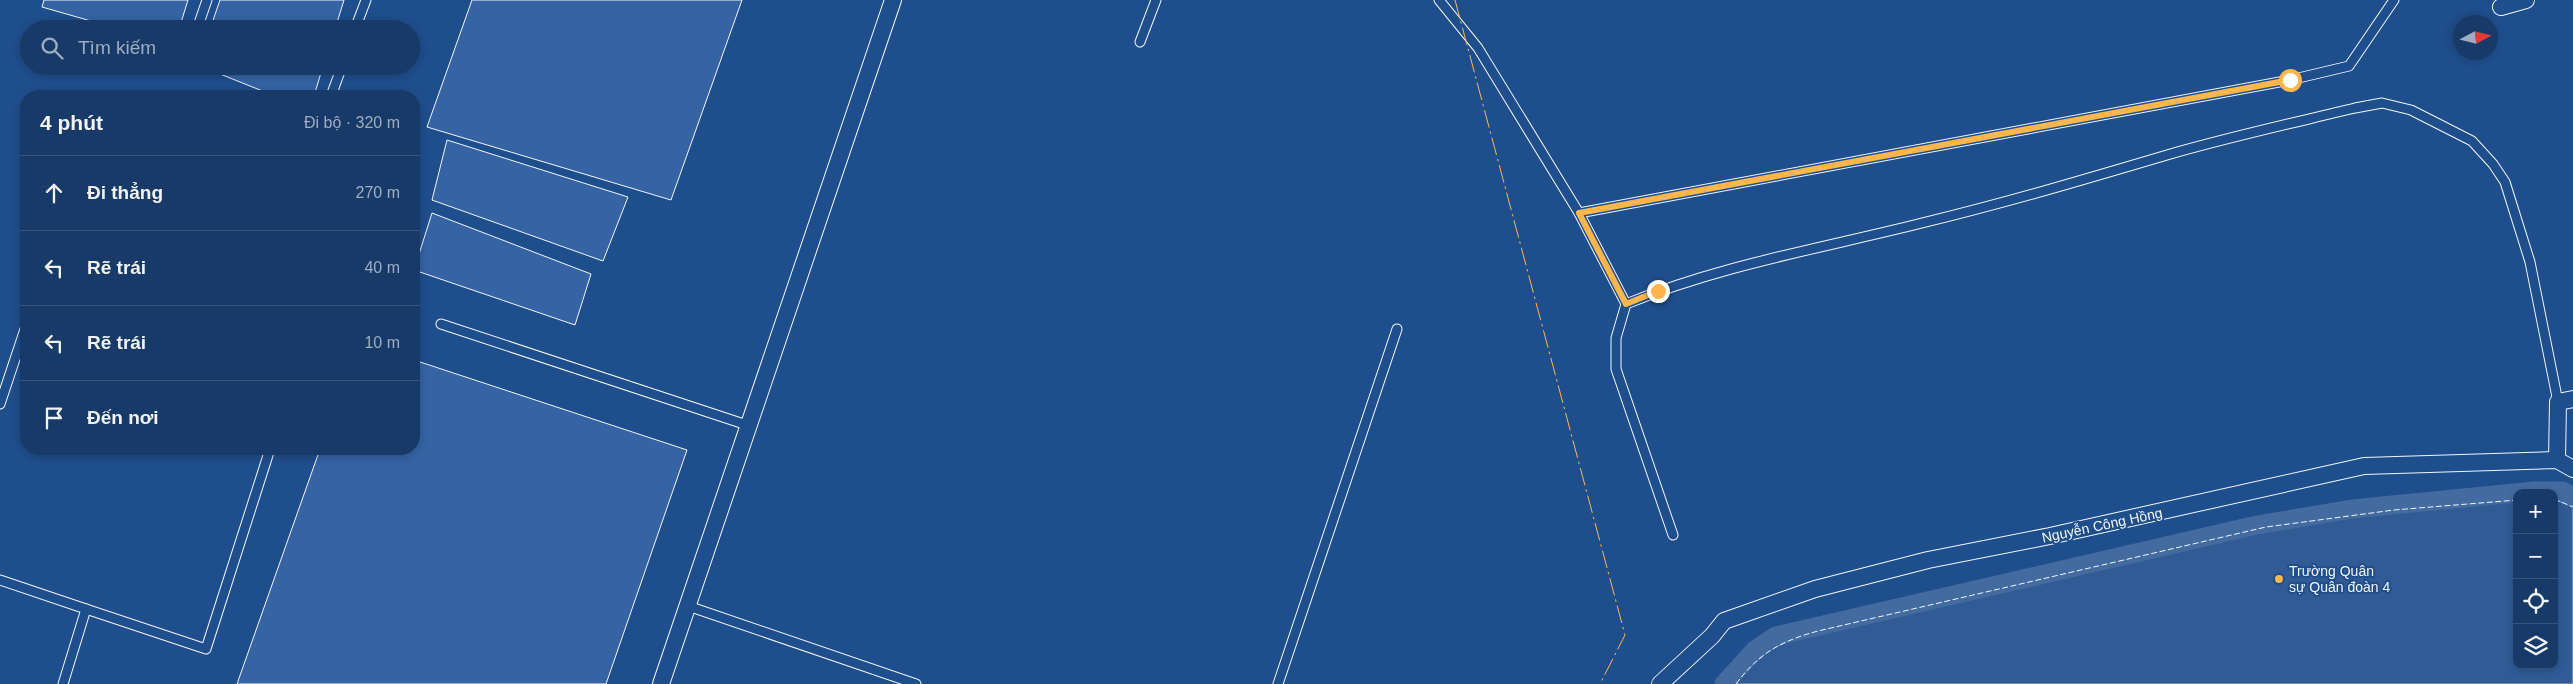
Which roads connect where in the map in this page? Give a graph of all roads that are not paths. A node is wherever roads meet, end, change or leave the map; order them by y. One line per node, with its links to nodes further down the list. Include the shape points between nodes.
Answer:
1 (207, 0): 9 (lane)
2 (366, 0): 10 (lane)
3 (893, 0): 21 (street)
4 (1156, 0): 11 (lane)
5 (1439, 0): 14 (lane, via 1478,48)
6 (2394, 0): 14 (lane, via 2349,66 2290,80)
7 (2526, 0): 8 (street)
8 (2501, 7)
9 (200, 20)
10 (358, 20)
11 (1140, 42)
12 (339, 75): 13 (lane)
13 (333, 90)
14 (1579, 213): 15 (lane)
15 (1626, 304): 19 (lane, via 1742,265 1922,224 2079,183 2169,155 2382,103 2411,110 2472,141 2505,182 2530,262); 25 (lane, via 1616,338 1616,369)
16 (441, 324): 21 (lane)
17 (1397, 329): 32 (lane)
18 (20, 344): 20 (lane)
19 (2566, 400): 23 (street)
20 (0, 404)
21 (750, 426): 27 (street)
22 (268, 455): 28 (lane, via 206,649)
23 (2556, 460): 24 (street); 33 (street, Nguyễn Công Hồng, via 2364,466 1928,560 1816,589 1724,621)
24 (2573, 470)
25 (1672, 535)
26 (0, 580): 28 (lane)
27 (688, 606): 30 (street); 31 (lane)
28 (86, 610): 29 (lane)
29 (63, 684)
30 (661, 684)
31 (916, 684)
32 (1278, 684)
33 (1660, 684)

